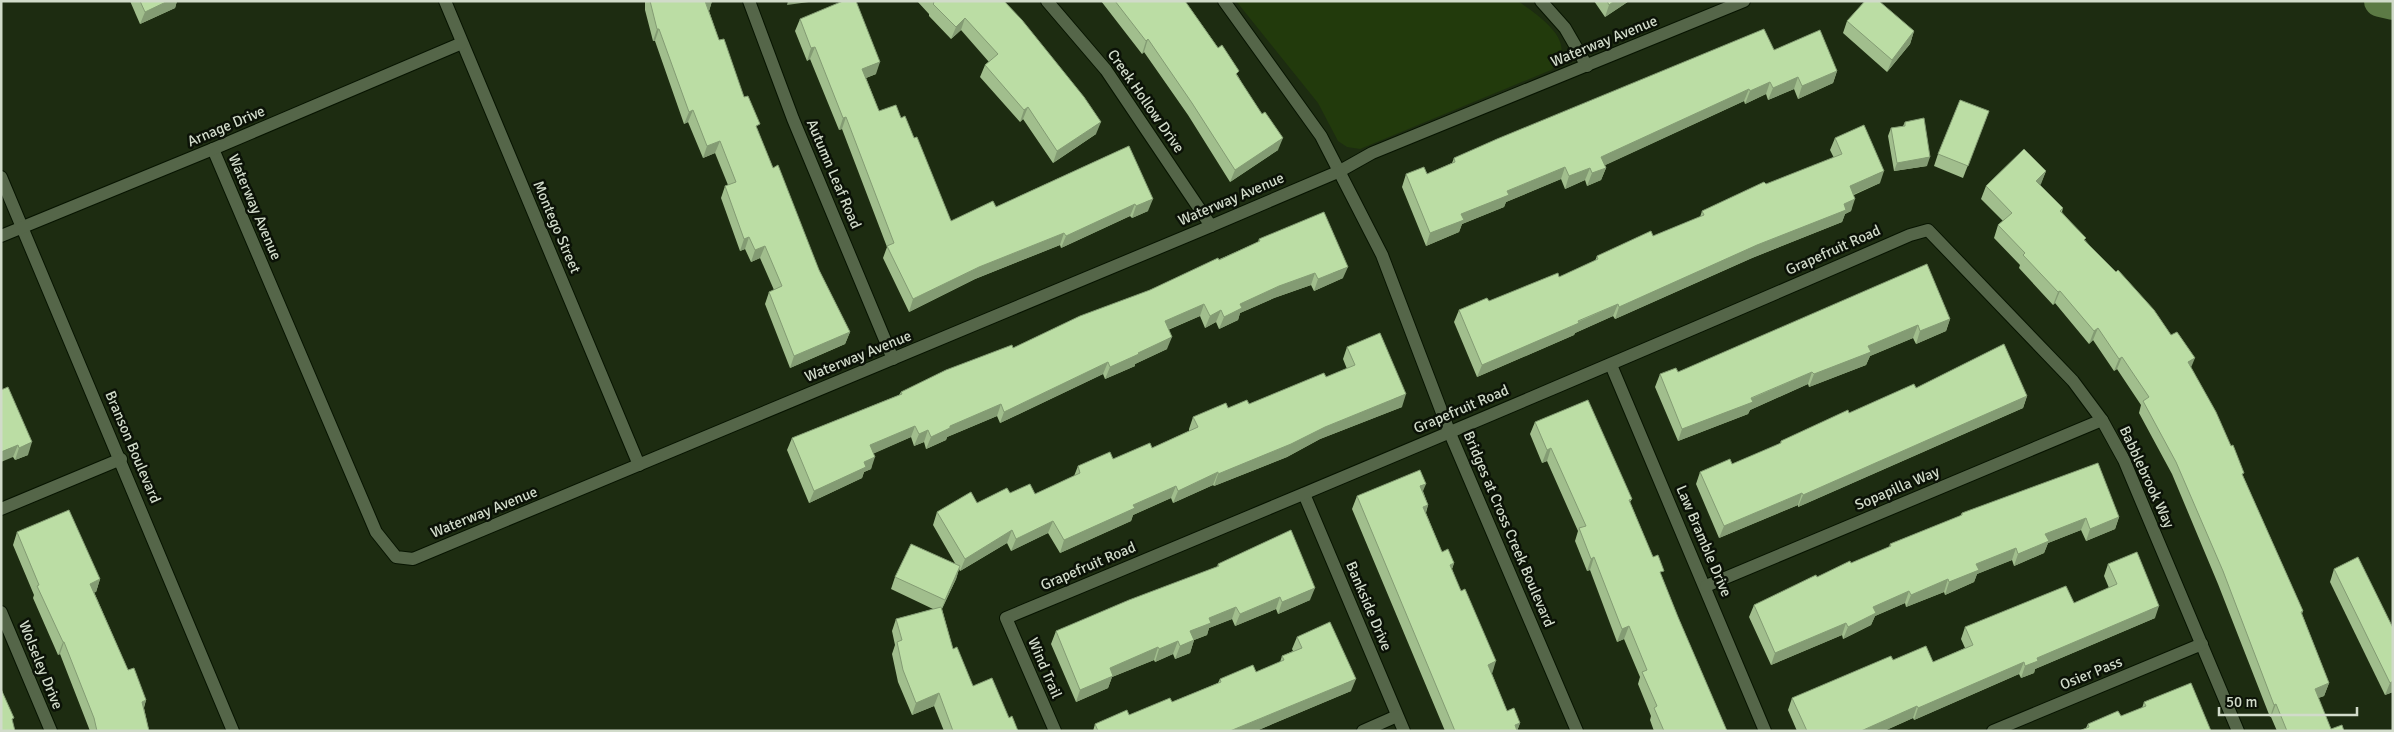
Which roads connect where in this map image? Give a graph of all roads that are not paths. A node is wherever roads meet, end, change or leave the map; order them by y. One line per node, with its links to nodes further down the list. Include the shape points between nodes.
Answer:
1 (445, 1): 7 (street, Montego Street)
2 (749, 1): 16 (street, Autumn Leaf Road, via 793,119)
3 (1046, 1): 12 (street, Creek Hollow Drive, via 1106,70)
4 (1224, 1): 10 (street, Bridges at Cross Creek Boulevard, via 1321,136)
5 (1541, 1): 8 (street, via 1565,28)
6 (1744, 1): 8 (street, Waterway Avenue)
7 (462, 43): 9 (street, Arnage Drive); 21 (street, Montego Street)
8 (1587, 66): 10 (street, Waterway Avenue, via 1372,153)
9 (213, 149): 13 (street, Arnage Drive); 21 (street, Waterway Avenue, via 376,532 396,557 413,559)
10 (1340, 171): 12 (street, Waterway Avenue); 19 (street, Bridges at Cross Creek Boulevard, via 1382,255)
11 (1, 177): 13 (street, Branson Boulevard)
12 (1211, 226): 16 (street, Waterway Avenue)
13 (22, 227): 15 (street, Arnage Drive); 20 (street, Branson Boulevard)
14 (1928, 230): 17 (street, Grapefruit Road, via 1910,234); 18 (street, Babblebrook Way, via 2073,381)
15 (1, 236)
16 (893, 359): 21 (street, Waterway Avenue)
17 (1611, 365): 19 (street, Grapefruit Road); 24 (street, Law Bramble Drive)
18 (2102, 420): 24 (street, Sopapilla Way); 27 (street, Babblebrook Way, via 2124,460)
19 (1450, 431): 22 (street, Grapefruit Road); 34 (street, Bridges at Cross Creek Boulevard)
20 (121, 459): 23 (street); 30 (street, Branson Boulevard)
21 (639, 465)
22 (1304, 494): 26 (street, Grapefruit Road); 28 (street, Bankside Drive)
23 (1, 510)
24 (1706, 586): 35 (street, Law Bramble Drive)
25 (1, 612): 29 (street, Wolseley Drive)
26 (1006, 618): 31 (street, Wind Trail)
27 (2202, 644): 36 (street, Osier Pass); 37 (street, Babblebrook Way)
28 (1397, 716): 32 (street); 33 (street, Bankside Drive)
29 (51, 731)
30 (233, 731)
31 (1055, 731)
32 (1363, 731)
33 (1404, 731)
34 (1577, 731)
35 (1765, 731)
36 (1993, 731)
37 (2238, 731)

